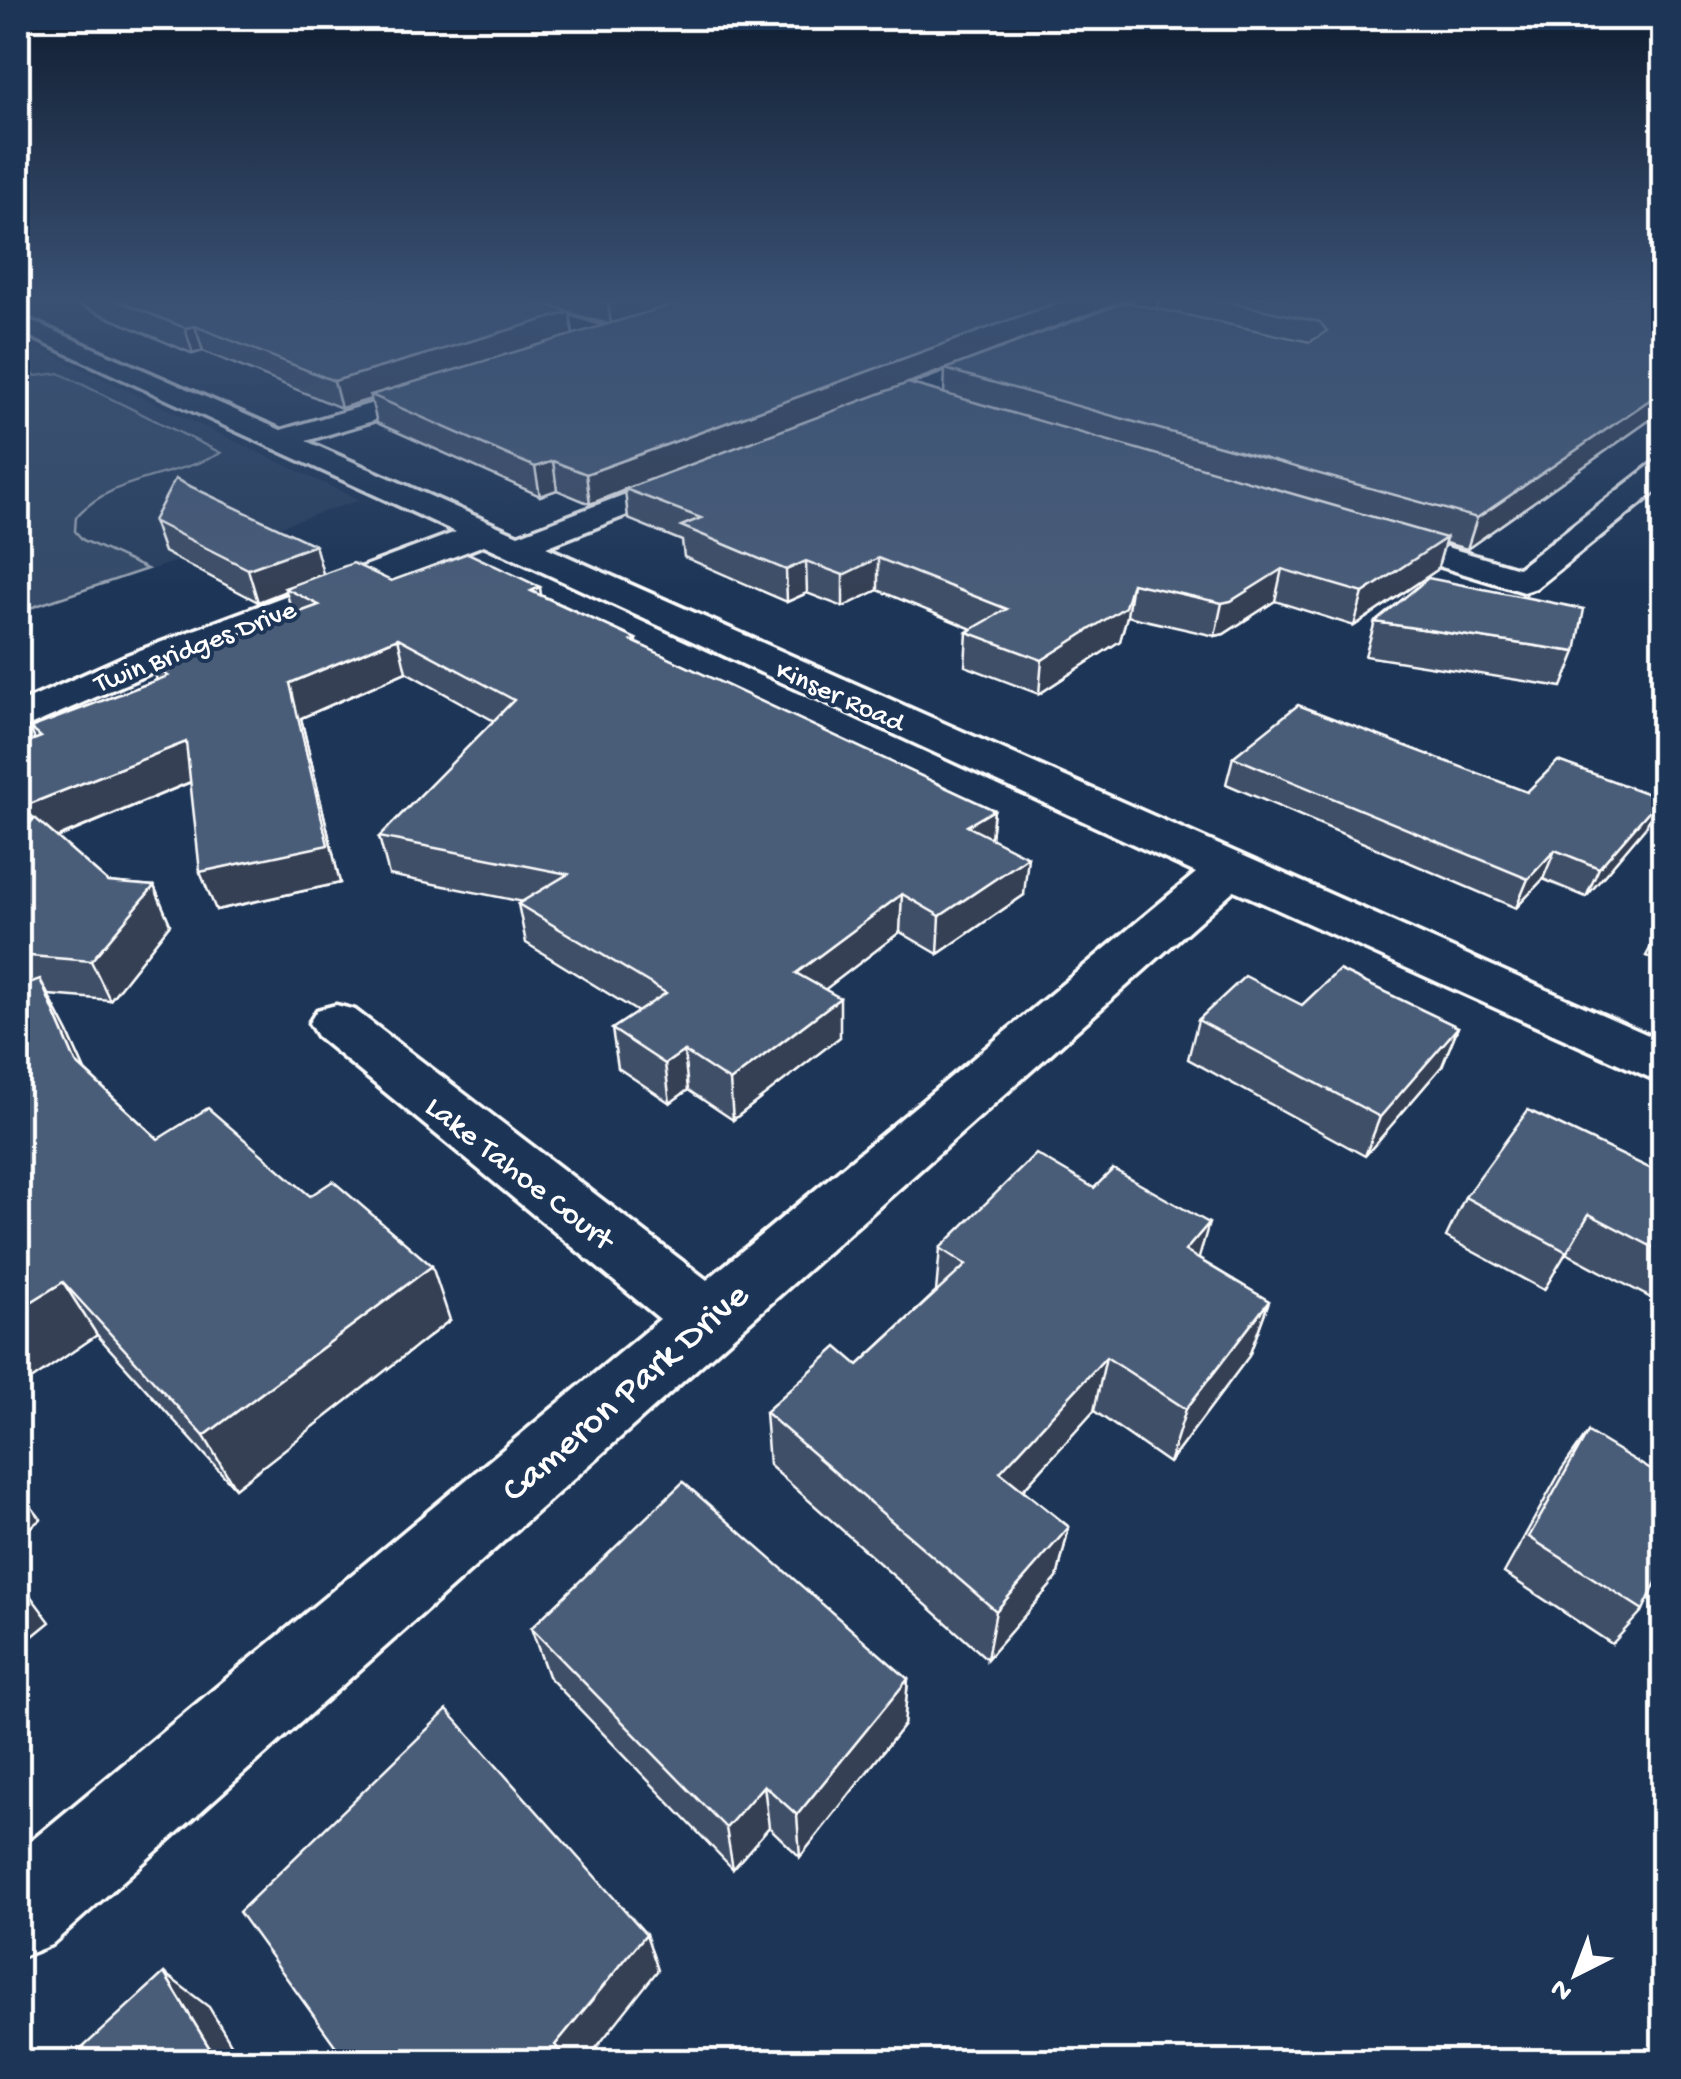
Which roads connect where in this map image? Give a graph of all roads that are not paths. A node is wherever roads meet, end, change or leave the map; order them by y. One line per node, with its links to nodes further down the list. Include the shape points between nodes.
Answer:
1 (177, 394): 7 (street, Kinser Road)
2 (433, 394): 7 (street)
3 (913, 394): 4 (street)
4 (905, 397): 5 (street); 6 (street)
5 (962, 414)
6 (831, 426)
7 (278, 440): 11 (street, Kinser Road)
8 (720, 468): 11 (street, Twin Bridges Drive)
9 (1664, 469): 10 (street, via 1524,581)
10 (1336, 525)
11 (501, 540): 12 (street, Twin Bridges Drive, via 126,669); 13 (street, Kinser Road)
12 (18, 719)
13 (1230, 869): 15 (street, Kinser Road); 16 (street, Cameron Park Drive)
14 (336, 1024): 16 (street, Lake Tahoe Court)
15 (1664, 1065)
16 (707, 1318): 17 (street, Cameron Park Drive)
17 (18, 1912)

